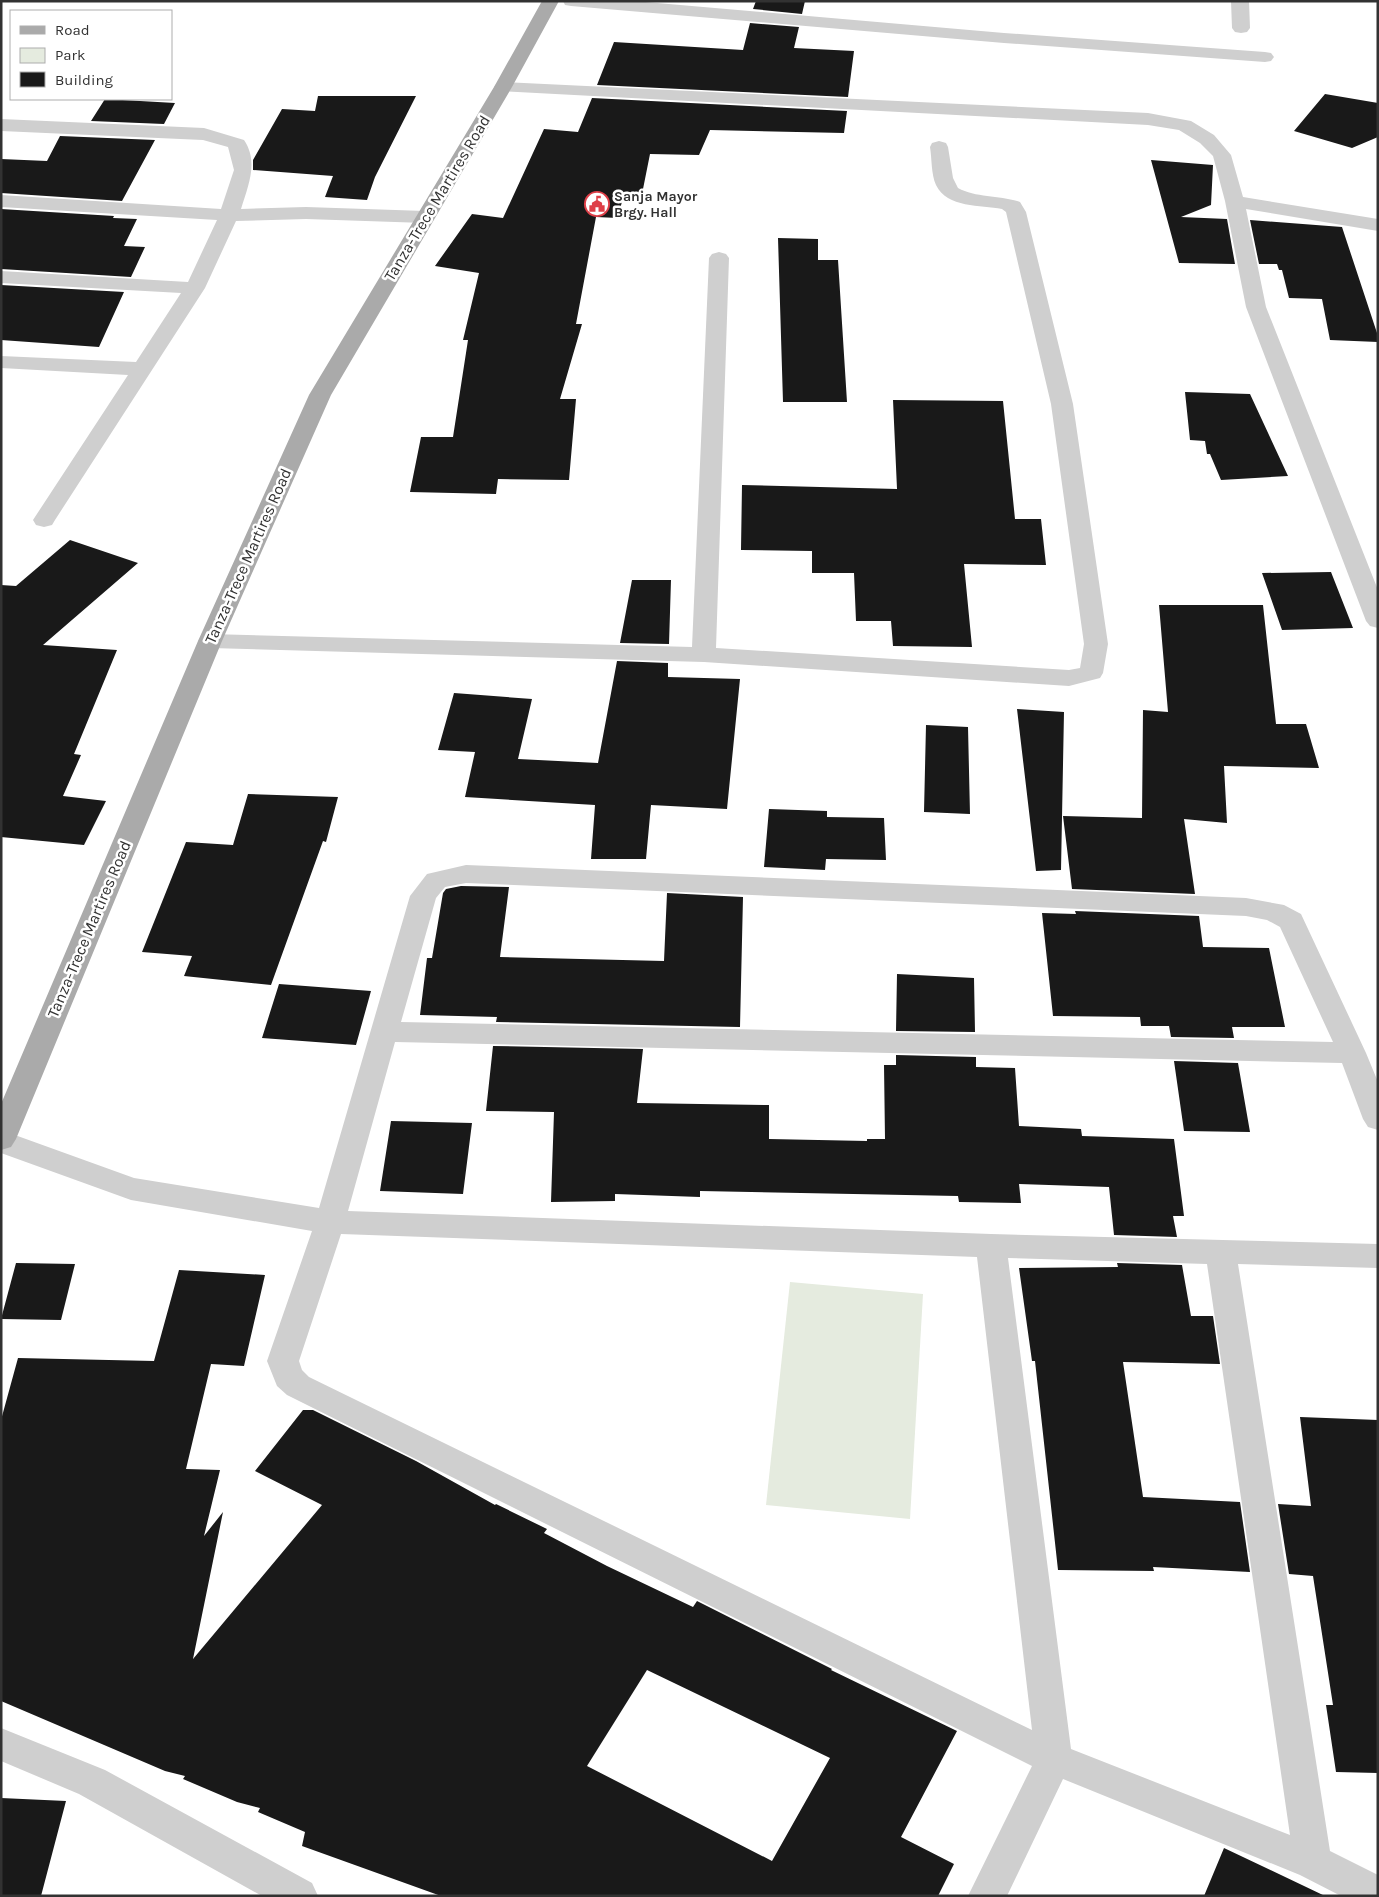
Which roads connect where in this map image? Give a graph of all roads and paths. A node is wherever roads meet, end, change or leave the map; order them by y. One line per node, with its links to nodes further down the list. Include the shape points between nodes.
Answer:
1 (550, 1): 6 (main road, Tanza-Trece Martires Road)
2 (571, 1): 5 (street)
3 (1240, 1): 4 (street)
4 (1240, 28)
5 (1265, 57)
6 (503, 87): 10 (street, via 1148,119 1184,125 1207,139 1222,155); 12 (main road, Tanza-Trece Martires Road)
7 (1, 125): 11 (street, via 204,134 237,144 243,170)
8 (939, 147): 22 (street, via 946,186 954,194 968,199 1004,202 1013,206 1016,212 1062,404 1096,644 1091,673 1069,678)
9 (1, 201): 11 (street)
10 (1235, 201): 13 (street); 20 (street, via 1256,307)
11 (229, 215): 12 (street, via 268,215 297,225); 16 (street)
12 (422, 223): 21 (main road, Tanza-Trece Martires Road, via 320,395)
13 (1378, 225)
14 (719, 258): 22 (street)
15 (1, 277): 16 (street)
16 (195, 288): 18 (street)
17 (1, 362): 18 (street)
18 (142, 369): 19 (street)
19 (44, 520)
20 (1378, 619)
21 (210, 641): 22 (street); 26 (main road, Tanza-Trece Martires Road)
22 (704, 654)
23 (385, 1032): 24 (street); 24 (street, via 423,896 436,880 466,874 1246,907 1274,912 1291,922); 27 (street)
24 (1352, 1053): 25 (street)
25 (1378, 1119)
26 (1, 1140): 27 (street, via 131,1189)
27 (330, 1222): 28 (street); 32 (street, via 283,1362 288,1377 298,1386)
28 (991, 1246): 29 (street); 32 (street)
29 (1221, 1251): 30 (street); 33 (street)
30 (1378, 1256)
31 (1, 1744): 34 (street, via 92,1782)
32 (1054, 1759): 33 (street); 37 (street)
33 (1313, 1862): 35 (street)
34 (264, 1886): 36 (street)
35 (1378, 1895)
36 (299, 1896)
37 (987, 1896)

